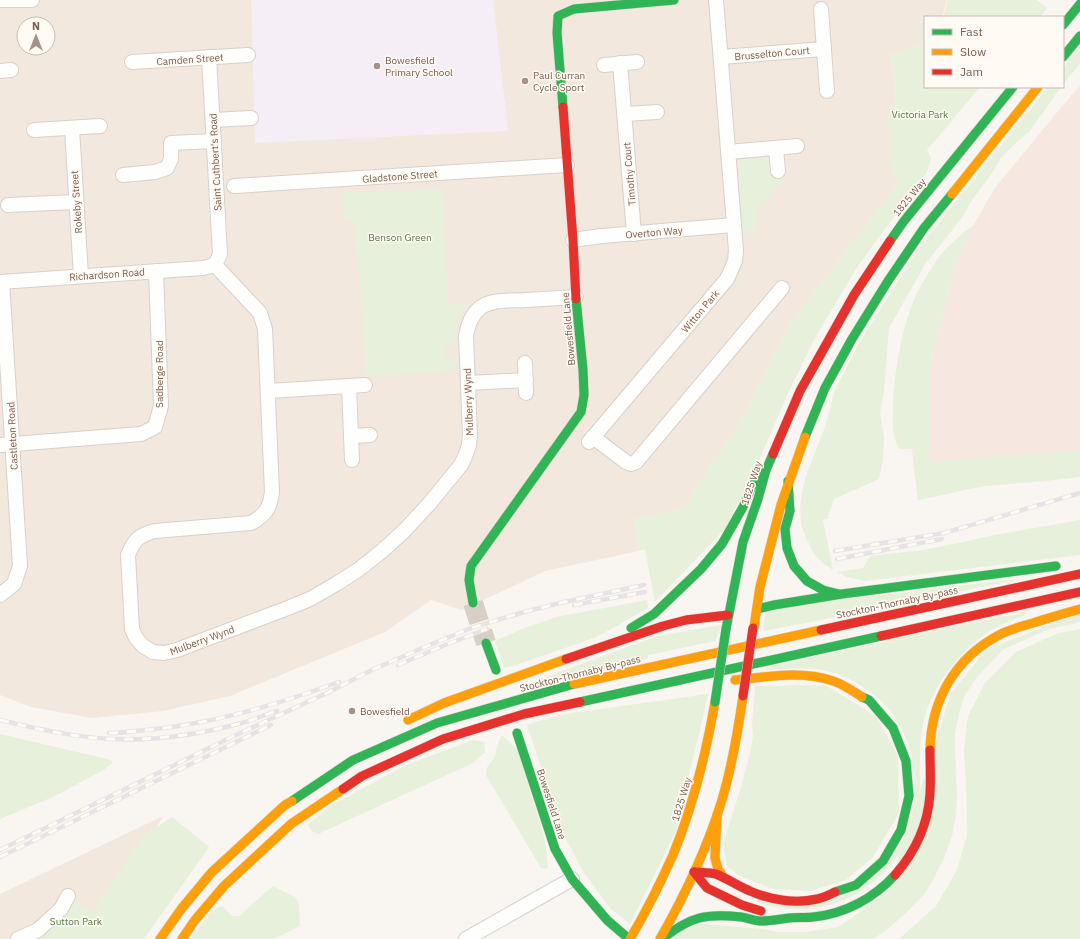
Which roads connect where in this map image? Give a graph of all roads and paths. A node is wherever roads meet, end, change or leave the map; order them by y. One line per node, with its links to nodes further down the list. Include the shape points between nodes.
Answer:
1 (0, 0): 2 (street)
2 (32, 0)
3 (674, 0): 32 (main road, Bowesfield Lane, via 574,9 558,16 557,33)
4 (716, 0): 13 (street, Witton Park)
5 (1080, 4): 7 (main road)
6 (821, 9): 9 (street, Brusselton Court)
7 (1064, 24)
8 (1080, 36): 11 (main road)
9 (824, 49): 13 (street, Brusselton Court); 20 (street, Brusselton Court)
10 (248, 55): 12 (street, Camden Street)
11 (1064, 56)
12 (209, 57): 14 (street, Camden Street); 24 (street, Saint Cuthbert's Road)
13 (721, 57): 31 (street, Witton Park)
14 (132, 62)
15 (638, 62): 16 (street)
16 (620, 63): 17 (street); 22 (street, Timothy Court)
17 (604, 65)
18 (1012, 88): 56 (main road, 1825 Way, via 904,221 854,295 800,391)
19 (1037, 88): 57 (main road, via 924,228 888,281 825,388)
20 (827, 90)
21 (657, 112): 22 (street)
22 (625, 114): 39 (street, Timothy Court)
23 (251, 118): 24 (street)
24 (213, 120): 28 (street, Saint Cuthbert's Road)
25 (100, 126): 26 (street)
26 (72, 128): 27 (street); 36 (street, Rokeby Street)
27 (34, 130)
28 (214, 141): 34 (street, via 171,143 171,159 167,168 155,172); 41 (street, Saint Cuthbert's Road, via 220,254)
29 (797, 146): 30 (street)
30 (776, 148): 31 (street); 33 (street)
31 (728, 152): 38 (street, Witton Park)
32 (567, 165): 35 (street, Gladstone Street); 40 (main road, Bowesfield Lane)
33 (778, 171)
34 (123, 175)
35 (234, 186)
36 (76, 202): 37 (street); 43 (street, Rokeby Street)
37 (8, 205)
38 (734, 225): 39 (street, Overton Way); 45 (street, Witton Park, via 735,261 727,279 591,439 626,462 636,462)
39 (634, 234): 40 (street, Overton Way)
40 (573, 240): 46 (main road, Bowesfield Lane)
41 (214, 265): 42 (street, Richardson Road); 51 (street, Mulberry Wynd, via 260,313 265,329)
42 (156, 271): 43 (street, Richardson Road); 54 (street, Sadberge Road, via 161,406 155,427 141,434)
43 (81, 276): 44 (street, Richardson Road)
44 (1, 282): 54 (street, Castleton Road)
45 (782, 288)
46 (576, 297): 48 (street, Mulberry Wynd, via 500,302 480,308 468,323); 63 (main road, Bowesfield Lane, via 583,370 584,395 581,412 471,566 468,580)
47 (524, 363): 48 (street, via 526,386)
48 (468, 383): 51 (street, Mulberry Wynd, via 470,435 461,465 429,504 382,551 353,574 310,599 177,650 153,652 143,646 132,629 128,555 137,539 155,530 250,523 268,510 272,492)
49 (365, 385): 50 (street)
50 (349, 386): 51 (street); 53 (street)
51 (268, 391)
52 (370, 435): 53 (street)
53 (351, 436): 55 (street)
54 (6, 445): 62 (street, Castleton Road, via 20,566 14,584)
55 (352, 460)
56 (766, 470): 66 (main road, 1825 Way, via 740,553); 68 (main road, via 752,486 722,544 701,569 654,614)
57 (788, 481): 61 (main road, via 790,511 785,529 787,548 794,566 807,580 823,590); 65 (main road)
58 (1065, 565): 61 (main road)
59 (1080, 574): 74 (main road, Stockton-Thornaby By-pass, via 573,684 437,722 353,760)
60 (1080, 592): 70 (main road)
61 (842, 594): 65 (main road)
62 (0, 595)
63 (473, 604)
64 (1080, 609): 80 (main road, via 1001,634 969,655 949,680 935,710 931,726 929,804 924,826 902,867 882,887 848,908 816,917)
65 (753, 610): 75 (main road, bridge, via 753,628 736,740)
66 (732, 614): 68 (main road, via 686,620); 85 (main road, 1825 Way, bridge, via 726,629 715,702 692,804 673,862)
67 (486, 643): 69 (main road)
68 (599, 647): 71 (main road, via 444,703)
69 (496, 670)
70 (621, 693): 77 (main road, via 803,675 834,681 848,687 873,705 893,729 907,765 910,788 908,804 900,834 873,872 833,895 802,901 786,901 756,894); 83 (main road, via 524,714 443,739 362,776 291,824 224,886)
71 (397, 726)
72 (517, 733): 78 (main road, Bowesfield Lane, via 555,849)
73 (302, 784): 74 (main road)
74 (285, 805): 82 (main road, Stockton-Thornaby By-pass, via 212,872)
75 (716, 815): 76 (main road); 77 (main road, via 715,858)
76 (691, 871): 77 (main road, via 713,873); 80 (main road, via 708,888 742,905); 86 (main road, via 689,886)
77 (724, 878)
78 (572, 879): 84 (street); 85 (main road, Bowesfield Lane, via 607,920)
79 (68, 896): 81 (street, via 61,909 38,930)
80 (790, 918): 86 (main road, via 762,921 725,915 697,917)
81 (18, 939)
82 (160, 939)
83 (182, 939)
84 (466, 939)
85 (629, 939)
86 (661, 939)

